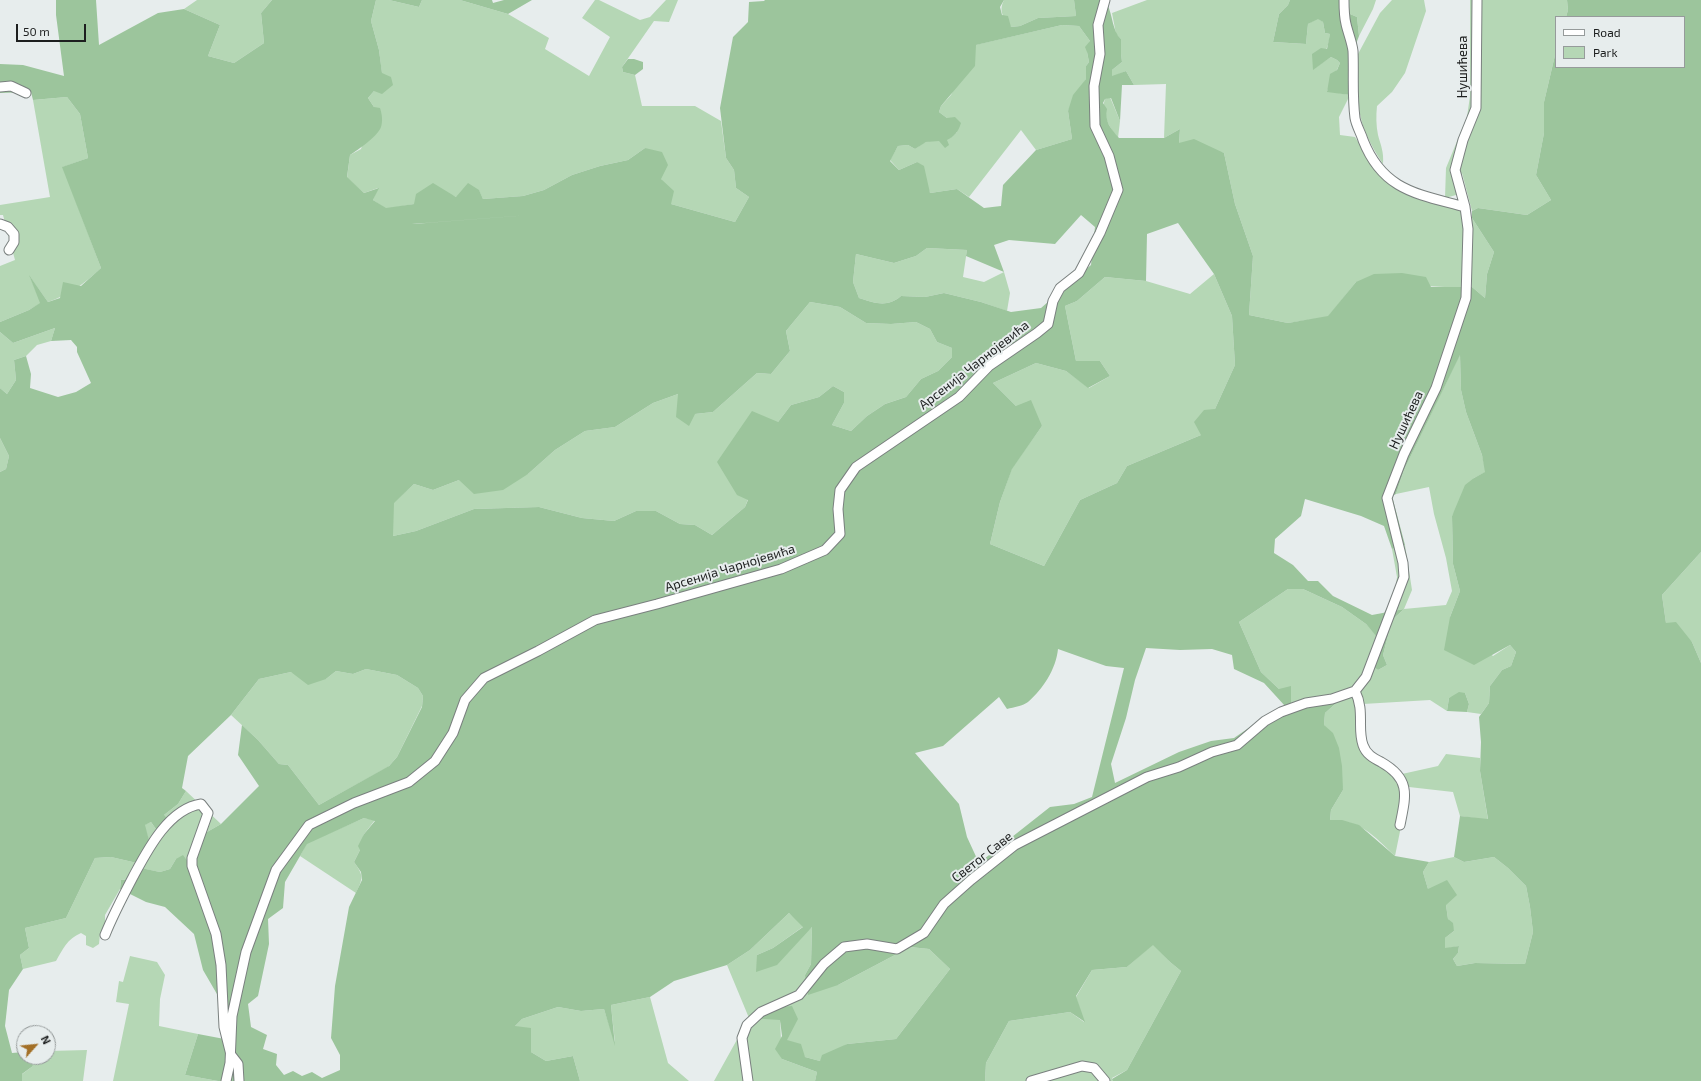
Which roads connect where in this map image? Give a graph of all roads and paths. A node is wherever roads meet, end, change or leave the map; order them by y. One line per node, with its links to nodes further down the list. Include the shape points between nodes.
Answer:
1 (1105, 0): 12 (street, Арсенија Чарнојевића, via 1098,25 1100,54 1094,86 1095,126 1109,156 1118,190 1079,273 1060,288 1053,301 1048,324 989,366 959,397 856,467 840,490 840,534 825,550 781,569 595,620 484,678 465,700 453,733 435,761 409,782 354,802 309,825 276,870 246,952 232,1016)
2 (1344, 0): 6 (street, via 1346,23 1353,50 1355,120 1367,148 1381,170 1402,188)
3 (1477, 0): 6 (street, Нушићева, via 1476,108 1463,140 1455,170)
4 (0, 87): 5 (street, via 11,86)
5 (26, 93)
6 (1464, 207): 9 (street, Нушићева, via 1468,229 1466,298 1436,388 1404,454 1387,498 1404,577 1366,677)
7 (0, 224): 8 (street, via 8,227 14,234 14,242)
8 (9, 250)
9 (1355, 691): 10 (street, via 1360,701 1363,746 1372,758 1396,772 1403,788 1406,799); 15 (street, Светог Саве, via 1332,699 1306,703 1282,712 1265,721 1237,745 1147,777 1015,846 944,904 924,933 897,949 868,944 844,947 824,964 799,995 761,1012 747,1025 742,1038)
10 (1400, 825)
11 (104, 935): 12 (street, Арсенија Чарнојевића, via 122,896 153,841 186,809 201,804 208,813 192,858 192,866 216,934 221,965 224,1027)
12 (231, 1055): 13 (street, Арсенија Чарнојевића); 14 (street, via 238,1064)
13 (226, 1081)
14 (239, 1081)
15 (748, 1081)
16 (1031, 1081): 17 (street, via 1088,1066 1094,1068)
17 (1105, 1081)

